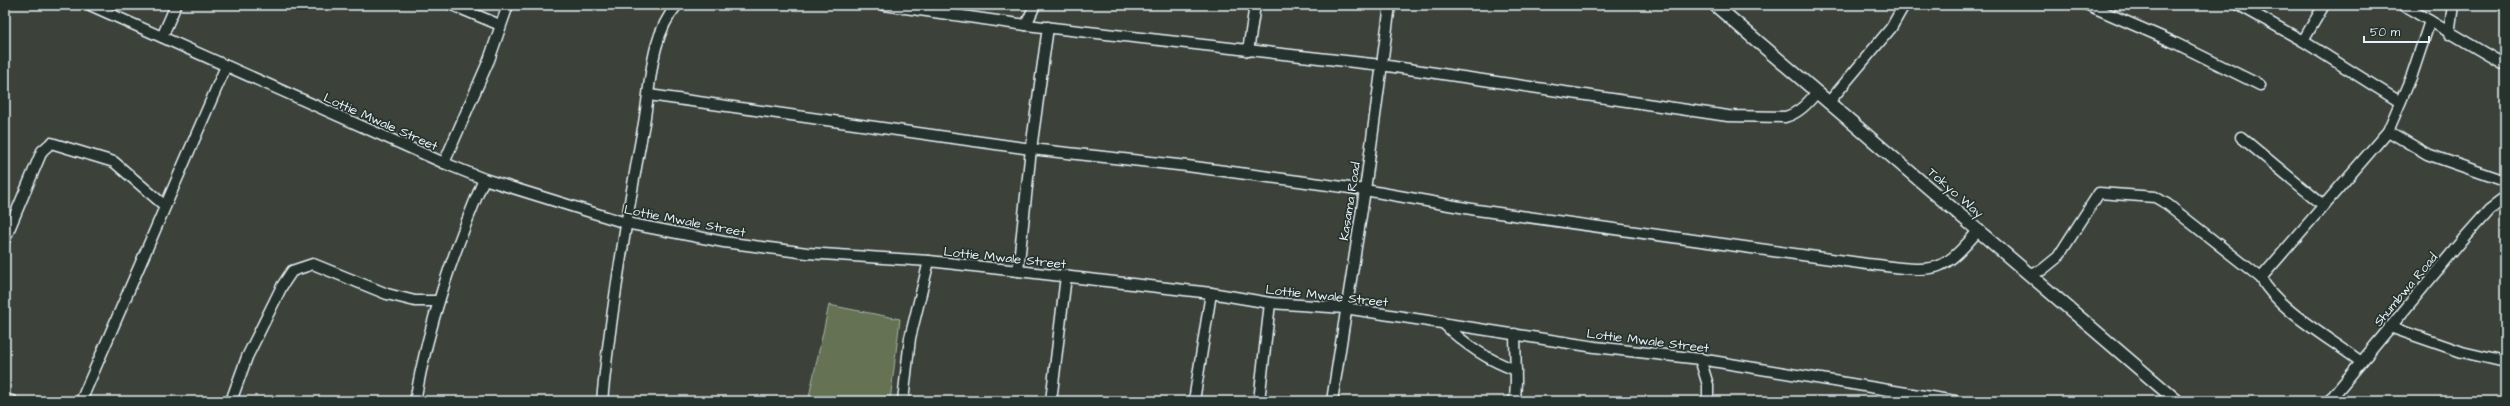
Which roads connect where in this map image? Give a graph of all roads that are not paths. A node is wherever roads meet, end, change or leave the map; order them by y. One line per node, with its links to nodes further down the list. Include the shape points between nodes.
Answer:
1 (90, 5): 22 (street, Lottie Mwale Street)
2 (176, 5): 22 (street)
3 (452, 5): 18 (street)
4 (508, 5): 18 (street)
5 (677, 5): 30 (street, via 666,17 657,42)
6 (884, 5): 19 (street)
7 (1035, 5): 19 (street)
8 (1255, 5): 24 (street)
9 (1390, 5): 25 (street, Kasama Road)
10 (1715, 5): 29 (main road, Tokyo Way)
11 (1904, 5): 31 (street, via 1891,28)
12 (2088, 5): 28 (street, via 2171,41)
13 (2238, 5): 23 (street)
14 (2324, 5): 23 (street)
15 (2403, 5): 17 (street)
16 (2454, 5): 21 (street)
17 (2430, 21): 21 (street); 32 (street)
18 (500, 25): 36 (street, via 489,60)
19 (1026, 25): 20 (street)
20 (1048, 27): 24 (street); 35 (street)
21 (2449, 34): 26 (street)
22 (162, 37): 27 (street, Lottie Mwale Street)
23 (2303, 41): 32 (street)
24 (1248, 51): 25 (street)
25 (1381, 65): 29 (street, via 1728,116 1785,117 1807,105); 39 (street, Kasama Road)
26 (2505, 65)
27 (226, 66): 36 (street, Lottie Mwale Street); 42 (street)
28 (2260, 85)
29 (1817, 92): 31 (main road, Tokyo Way)
30 (649, 95): 35 (street); 43 (street)
31 (1829, 102): 44 (main road, Tokyo Way)
32 (2400, 102): 33 (street)
33 (2388, 131): 38 (street, via 2427,154); 41 (street)
34 (2241, 137): 41 (street)
35 (1031, 149): 39 (street, via 1187,166); 47 (street)
36 (444, 163): 37 (street, Lottie Mwale Street)
37 (484, 179): 43 (street, Lottie Mwale Street); 52 (street)
38 (2505, 181)
39 (1365, 190): 44 (street, via 1478,210 1867,264 1926,269 1941,265 1956,254); 54 (street, Kasama Road)
40 (2503, 202): 56 (street, Shumbwa Road, via 2489,210)
41 (2323, 205): 50 (street)
42 (166, 206): 45 (street, via 114,162 51,143 42,151); 64 (street)
43 (626, 223): 46 (street, Lottie Mwale Street, via 724,242 807,253); 67 (street)
44 (1979, 230): 48 (main road, Tokyo Way)
45 (5, 239)
46 (929, 261): 47 (street, Lottie Mwale Street); 68 (street, via 910,338)
47 (1018, 270): 49 (street, Lottie Mwale Street)
48 (2029, 274): 50 (street, via 2042,270 2058,257 2095,196 2105,193 2155,197 2162,200); 76 (main road, Tokyo Way)
49 (1066, 276): 51 (street, Lottie Mwale Street); 69 (street)
50 (2261, 278): 59 (street, via 2266,289 2295,315)
51 (1211, 293): 53 (street, Lottie Mwale Street); 70 (street)
52 (437, 301): 65 (street, via 415,301 387,294 314,264 292,271 247,357); 66 (street)
53 (1270, 303): 54 (street, Lottie Mwale Street); 71 (street)
54 (1345, 308): 55 (street, Lottie Mwale Street); 72 (street, Kasama Road)
55 (1443, 322): 57 (street, Lottie Mwale Street); 61 (street, via 1461,341 1494,362)
56 (2390, 327): 59 (street, Shumbwa Road); 60 (street, via 2462,352)
57 (1515, 334): 58 (street, Lottie Mwale Street, via 1595,347); 61 (street)
58 (1700, 359): 74 (street, via 1708,385); 75 (street, Lottie Mwale Street)
59 (2361, 362): 77 (street, Shumbwa Road)
60 (2505, 362)
61 (1516, 370): 73 (street)
62 (5, 400): 63 (street)
63 (12, 401)
64 (81, 401)
65 (231, 401)
66 (415, 401)
67 (602, 401)
68 (903, 401)
69 (1051, 401)
70 (1194, 401)
71 (1259, 401)
72 (1332, 401)
73 (1515, 401)
74 (1708, 401)
75 (1955, 401)
76 (2177, 401)
77 (2330, 401)

